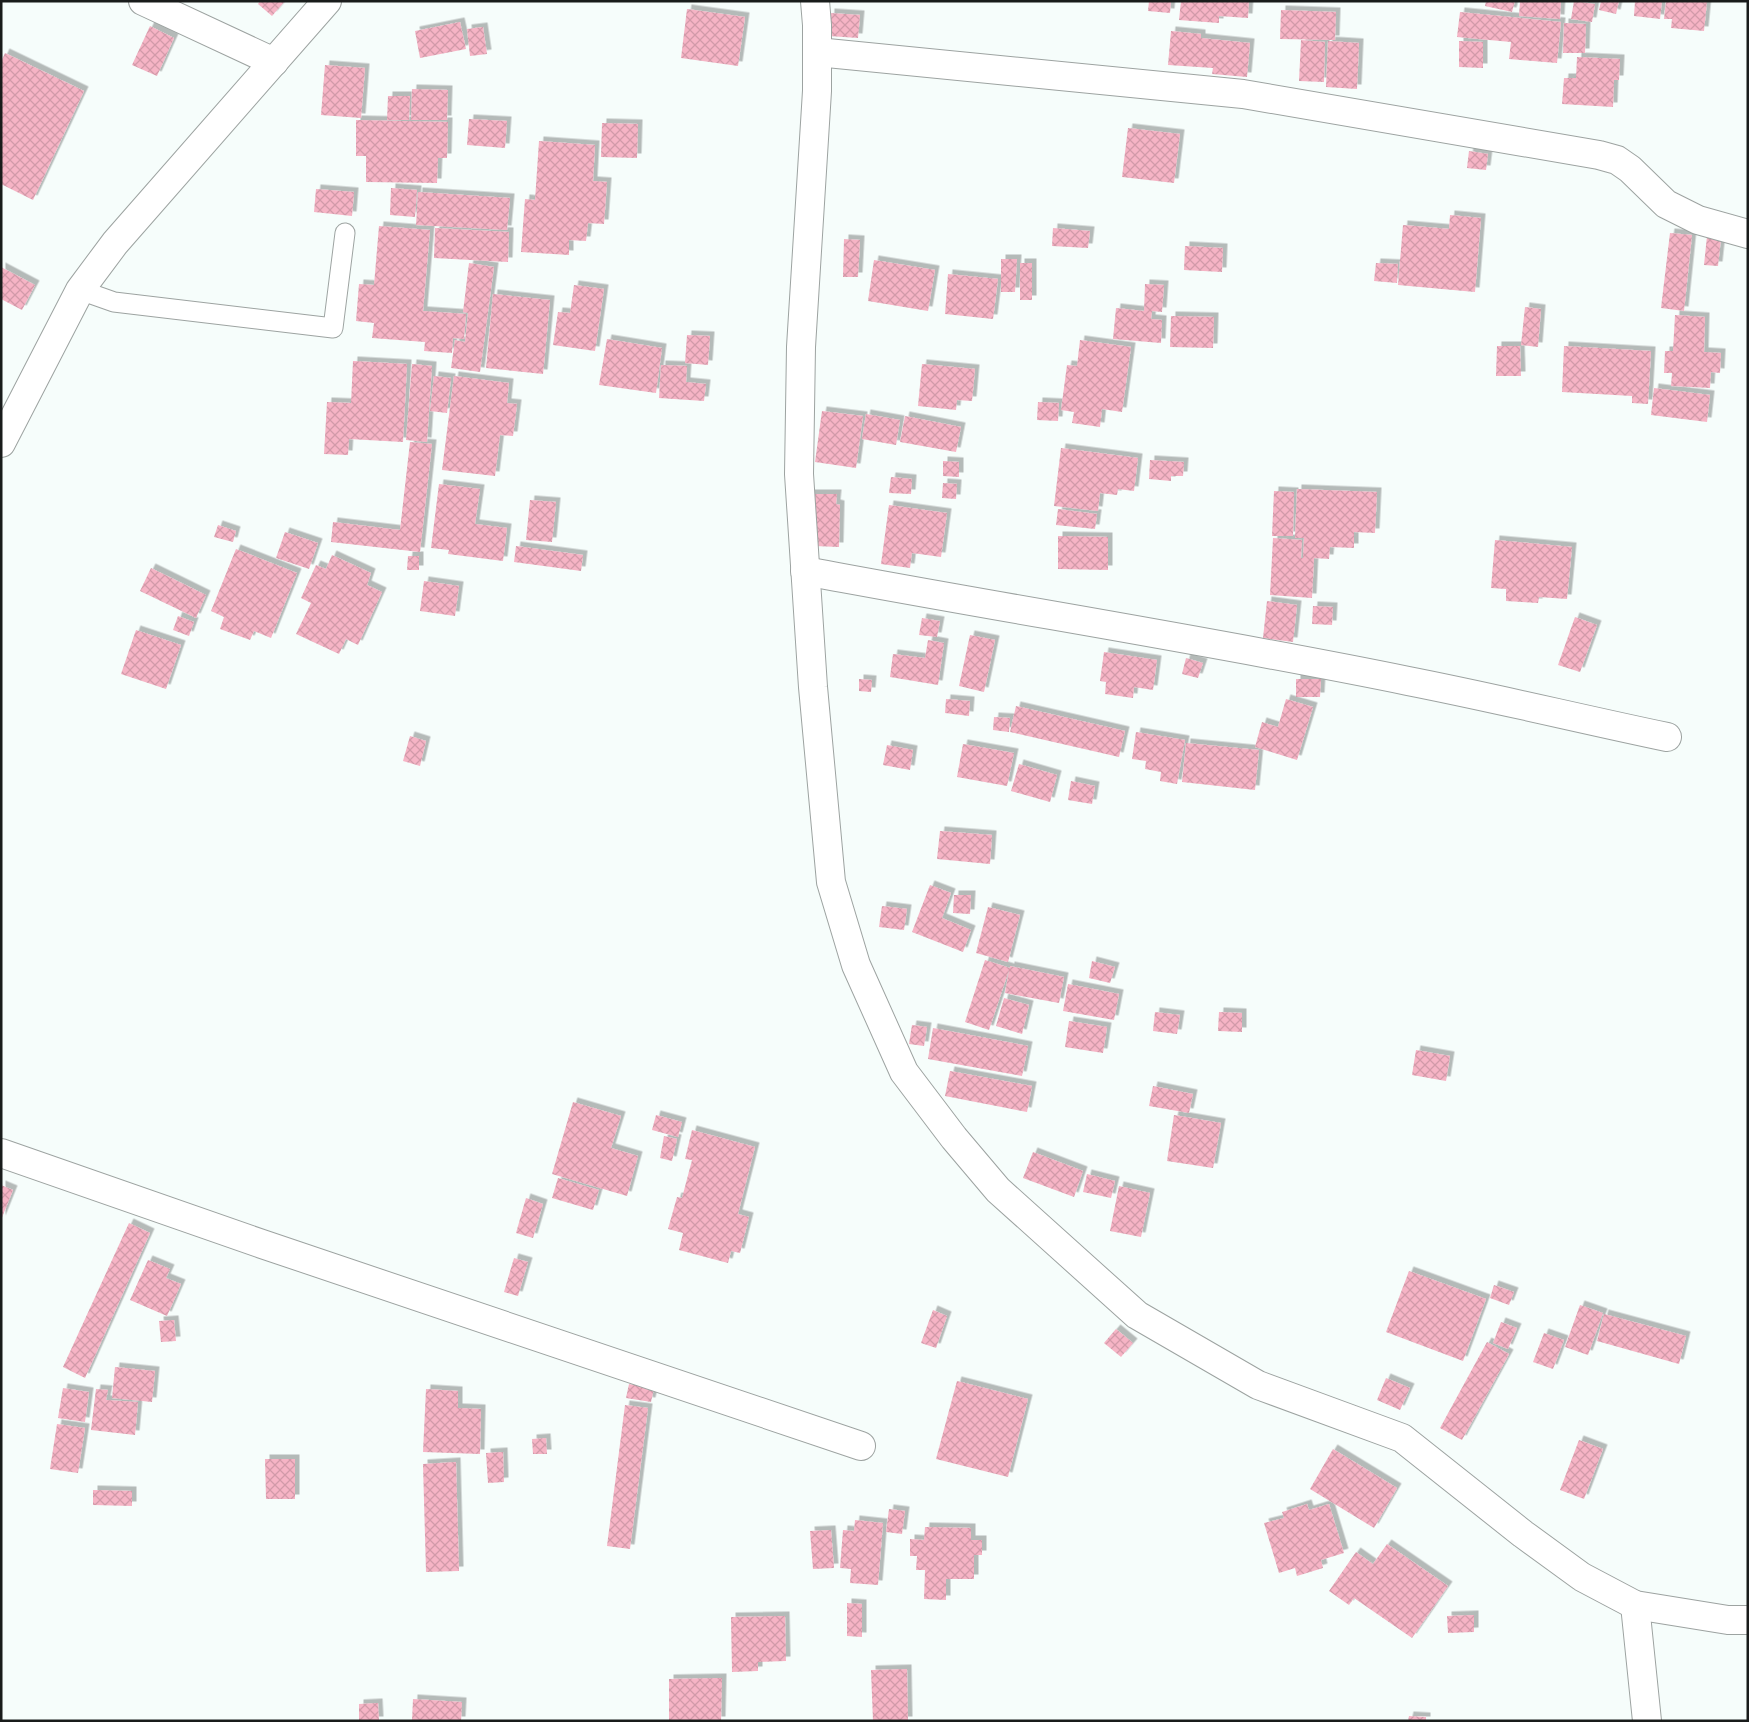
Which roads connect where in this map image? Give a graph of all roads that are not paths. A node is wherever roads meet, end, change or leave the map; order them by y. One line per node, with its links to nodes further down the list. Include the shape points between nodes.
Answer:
1 (143, 1): 5 (street)
2 (327, 1): 5 (street)
3 (814, 1): 4 (street)
4 (817, 52): 7 (street, via 1243,94 1599,155 1630,169 1666,204 1698,220); 10 (street, via 801,347 799,474)
5 (274, 62): 8 (street, via 115,243)
6 (345, 233): 8 (lane, via 333,328 114,302)
7 (1748, 234)
8 (80, 290): 9 (street)
9 (1, 443)
10 (805, 571): 11 (street, via 1409,681); 14 (street, via 831,882 856,965 904,1072 954,1138 998,1190 1137,1315 1258,1385 1402,1438 1560,1561)
11 (1667, 737)
12 (1, 1153): 13 (street)
13 (861, 1446)
14 (1635, 1605): 15 (street, via 1728,1620); 16 (street)
15 (1748, 1620)
16 (1647, 1721)

